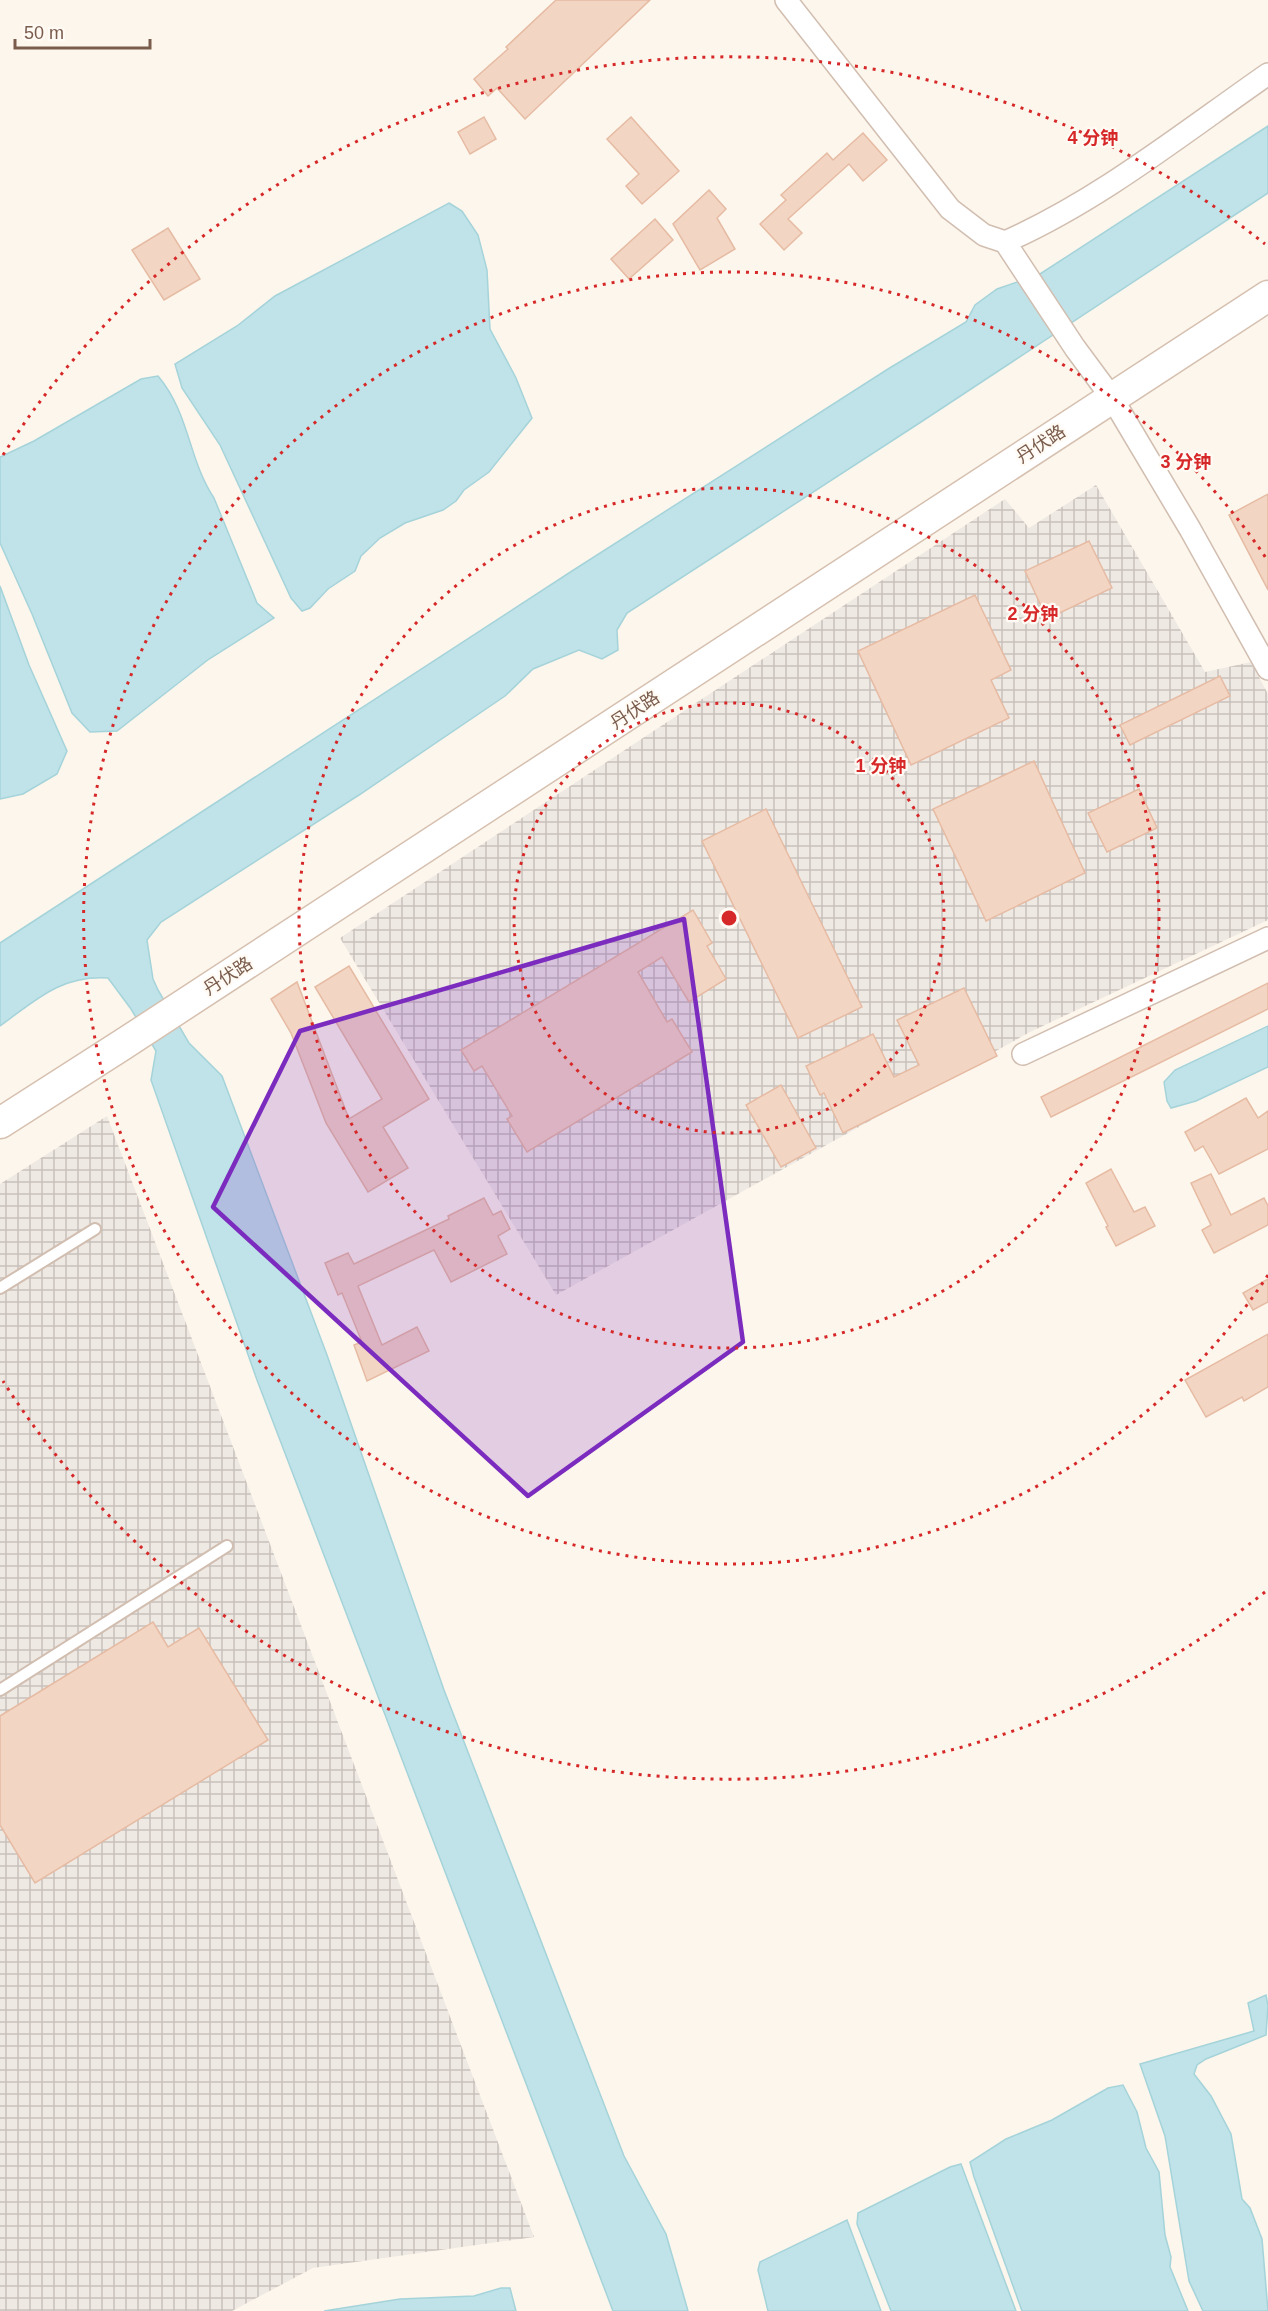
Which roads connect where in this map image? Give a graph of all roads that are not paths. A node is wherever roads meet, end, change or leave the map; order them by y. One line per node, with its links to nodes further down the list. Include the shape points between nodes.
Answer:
1 (786, 0): 3 (street, via 950,209 984,235)
2 (1268, 74): 3 (street, via 1102,190 1060,216)
3 (1005, 242): 5 (street)
4 (1268, 296): 5 (main road, 丹伏路)
5 (1112, 398): 6 (street); 9 (main road, 丹伏路)
6 (1268, 669)
7 (1268, 938): 8 (street)
8 (1023, 1054)
9 (0, 1123)
10 (95, 1228): 11 (lane)
11 (0, 1288)
12 (227, 1546): 13 (lane)
13 (0, 1690)

